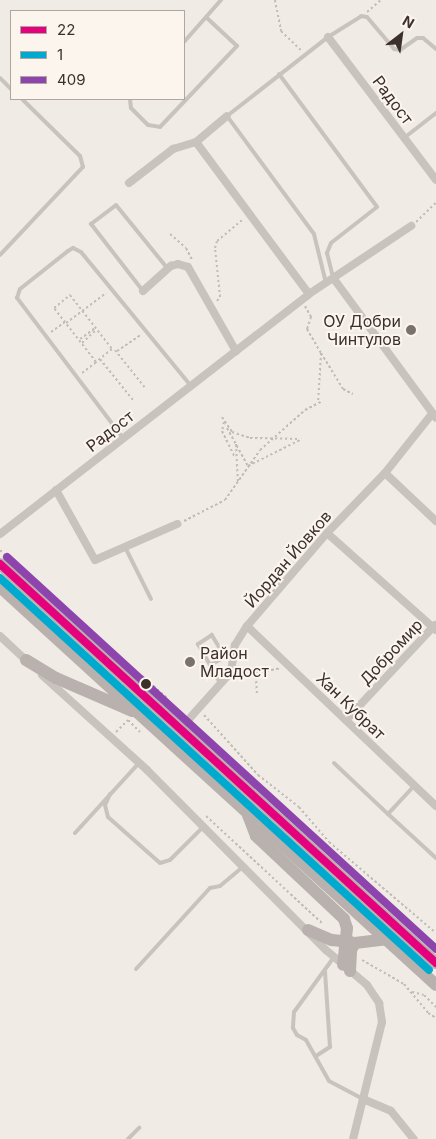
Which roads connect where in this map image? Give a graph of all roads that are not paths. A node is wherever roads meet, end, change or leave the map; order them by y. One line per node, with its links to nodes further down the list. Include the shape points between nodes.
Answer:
1 (221, 0): 2 (lane)
2 (207, 18): 4 (lane); 10 (lane, via 237,46 160,127 148,125 131,108)
3 (328, 37): 5 (lane, via 364,16 394,49 400,50 417,38 423,38); 6 (lane); 13 (street, Радост)
4 (185, 41)
5 (436, 49)
6 (279, 74): 12 (lane); 20 (lane, via 377,207 330,243 327,253)
7 (0, 78): 8 (lane)
8 (10, 88)
9 (23, 100): 18 (lane, via 80,156 83,167)
10 (130, 100)
11 (436, 113): 13 (lane)
12 (228, 116): 14 (street); 21 (lane, via 314,234)
13 (404, 138): 15 (street, Радост)
14 (196, 142): 16 (street, via 173,150); 23 (street)
15 (436, 180)
16 (129, 183)
17 (411, 226): 20 (street, Радост)
18 (0, 255)
19 (168, 269): 22 (street); 22 (lane, via 116,205 91,224); 24 (street, via 182,264 192,273)
20 (334, 280): 21 (street, Радост); 26 (street)
21 (326, 284): 23 (street, Радост)
22 (143, 291)
23 (309, 294): 24 (street, Радост)
24 (236, 351): 25 (street, Радост)
25 (191, 386): 27 (street, Радост); 27 (lane, via 81,252 68,250 18,293 19,302)
26 (434, 416): 28 (street, Йордан Йовков)
27 (123, 438): 29 (street, Радост)
28 (385, 473): 30 (street); 33 (street, Йордан Йовков)
29 (56, 490): 32 (street, Радост); 34 (street, via 95,560)
30 (436, 521)
31 (177, 524): 34 (street)
32 (0, 534)
33 (327, 534): 38 (street, Йордан Йовков); 39 (street)
34 (125, 547): 37 (lane)
35 (0, 564): 46 (main road)
36 (0, 587): 44 (main road)
37 (151, 599)
38 (247, 626): 43 (street, Йордан Йовков, via 235,645 231,672); 45 (street, Хан Кубрат)
39 (435, 627): 45 (street, Добромир)
40 (0, 636): 41 (street)
41 (26, 660): 44 (main road, via 56,678); 47 (street, via 113,735)
42 (210, 665): 42 (lane, via 198,644 212,635 225,657); 43 (lane)
43 (220, 683): 46 (street, Йордан Йовков)
44 (141, 715): 52 (main road)
45 (346, 720): 49 (street, Хан Кубрат)
46 (180, 729): 61 (main road)
47 (139, 763): 50 (lane); 54 (street)
48 (334, 763): 53 (lane)
49 (415, 786): 51 (street, Хан Кубрат); 53 (lane)
50 (110, 794): 54 (lane, via 105,805 108,817 160,863 170,860); 55 (lane)
51 (436, 806)
52 (247, 812): 59 (main road); 60 (main road, via 256,836 344,919)
53 (388, 814): 56 (lane)
54 (204, 826): 57 (street)
55 (75, 833)
56 (436, 858)
57 (245, 866): 58 (street); 63 (lane, via 220,886 210,888)
58 (308, 930): 60 (main road); 62 (street)
59 (386, 939): 60 (main road); 65 (main road)
60 (351, 945): 62 (main road)
61 (436, 963)
62 (342, 964): 64 (lane); 67 (street, via 367,986 379,1004 382,1022)
63 (136, 969)
64 (324, 971): 66 (lane, via 330,1047); 66 (lane, via 293,1018 297,1034 306,1040)
65 (436, 985)
66 (316, 1056): 67 (lane, via 329,1081)
67 (363, 1099): 70 (street); 71 (street, via 391,1111)
68 (139, 1128): 69 (lane)
69 (128, 1139)
70 (353, 1139)
71 (414, 1139)

